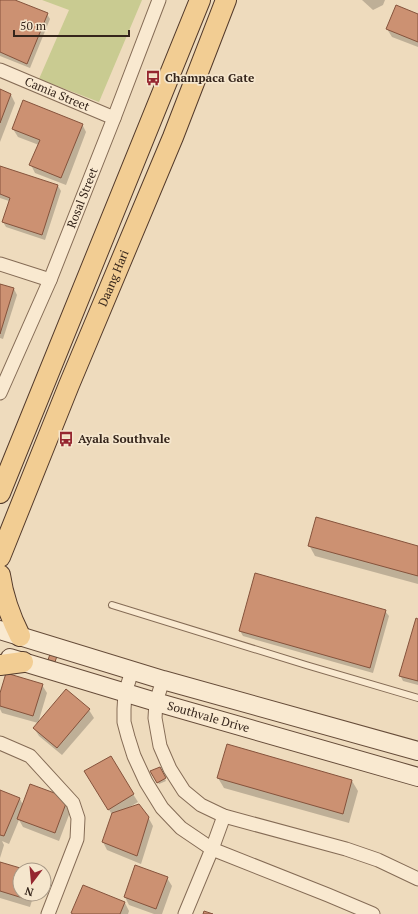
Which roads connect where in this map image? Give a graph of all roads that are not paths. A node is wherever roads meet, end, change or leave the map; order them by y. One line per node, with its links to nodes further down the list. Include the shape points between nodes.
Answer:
1 (159, 0): 5 (street, Rosal Street)
2 (200, 0): 9 (main road)
3 (226, 0): 10 (main road, Daang Hari, via 173,137)
4 (0, 70): 5 (street, Camia Street)
5 (114, 118): 7 (street, Rosal Street)
6 (0, 264): 7 (street)
7 (50, 280): 8 (street, Rosal Street)
8 (0, 392)
9 (0, 493)
10 (0, 557)
11 (0, 575): 14 (main road, via 7,607)
12 (112, 605): 21 (lane)
13 (0, 630): 14 (street, Southvale Drive)
14 (20, 636): 18 (street, Southvale Drive)
15 (0, 655): 16 (street, Southvale Drive)
16 (23, 662): 17 (main road); 20 (street, Southvale Drive)
17 (0, 665)
18 (132, 671): 19 (street, Southvale Drive); 20 (street)
19 (162, 680): 22 (street); 24 (street, Southvale Drive)
20 (125, 693): 22 (street, Southvale Drive); 27 (street, via 124,722 134,756 146,782 162,808 181,828)
21 (418, 698)
22 (156, 702): 25 (street, Southvale Drive); 26 (street, via 157,736 170,769 184,791 201,805)
23 (0, 743): 29 (street, via 30,756 73,804 78,818 77,839)
24 (418, 751)
25 (418, 777)
26 (224, 816): 27 (street); 28 (street, via 346,849 378,860)
27 (212, 849): 30 (street); 31 (street)
28 (418, 880)
29 (48, 914)
30 (185, 914)
31 (373, 914)

